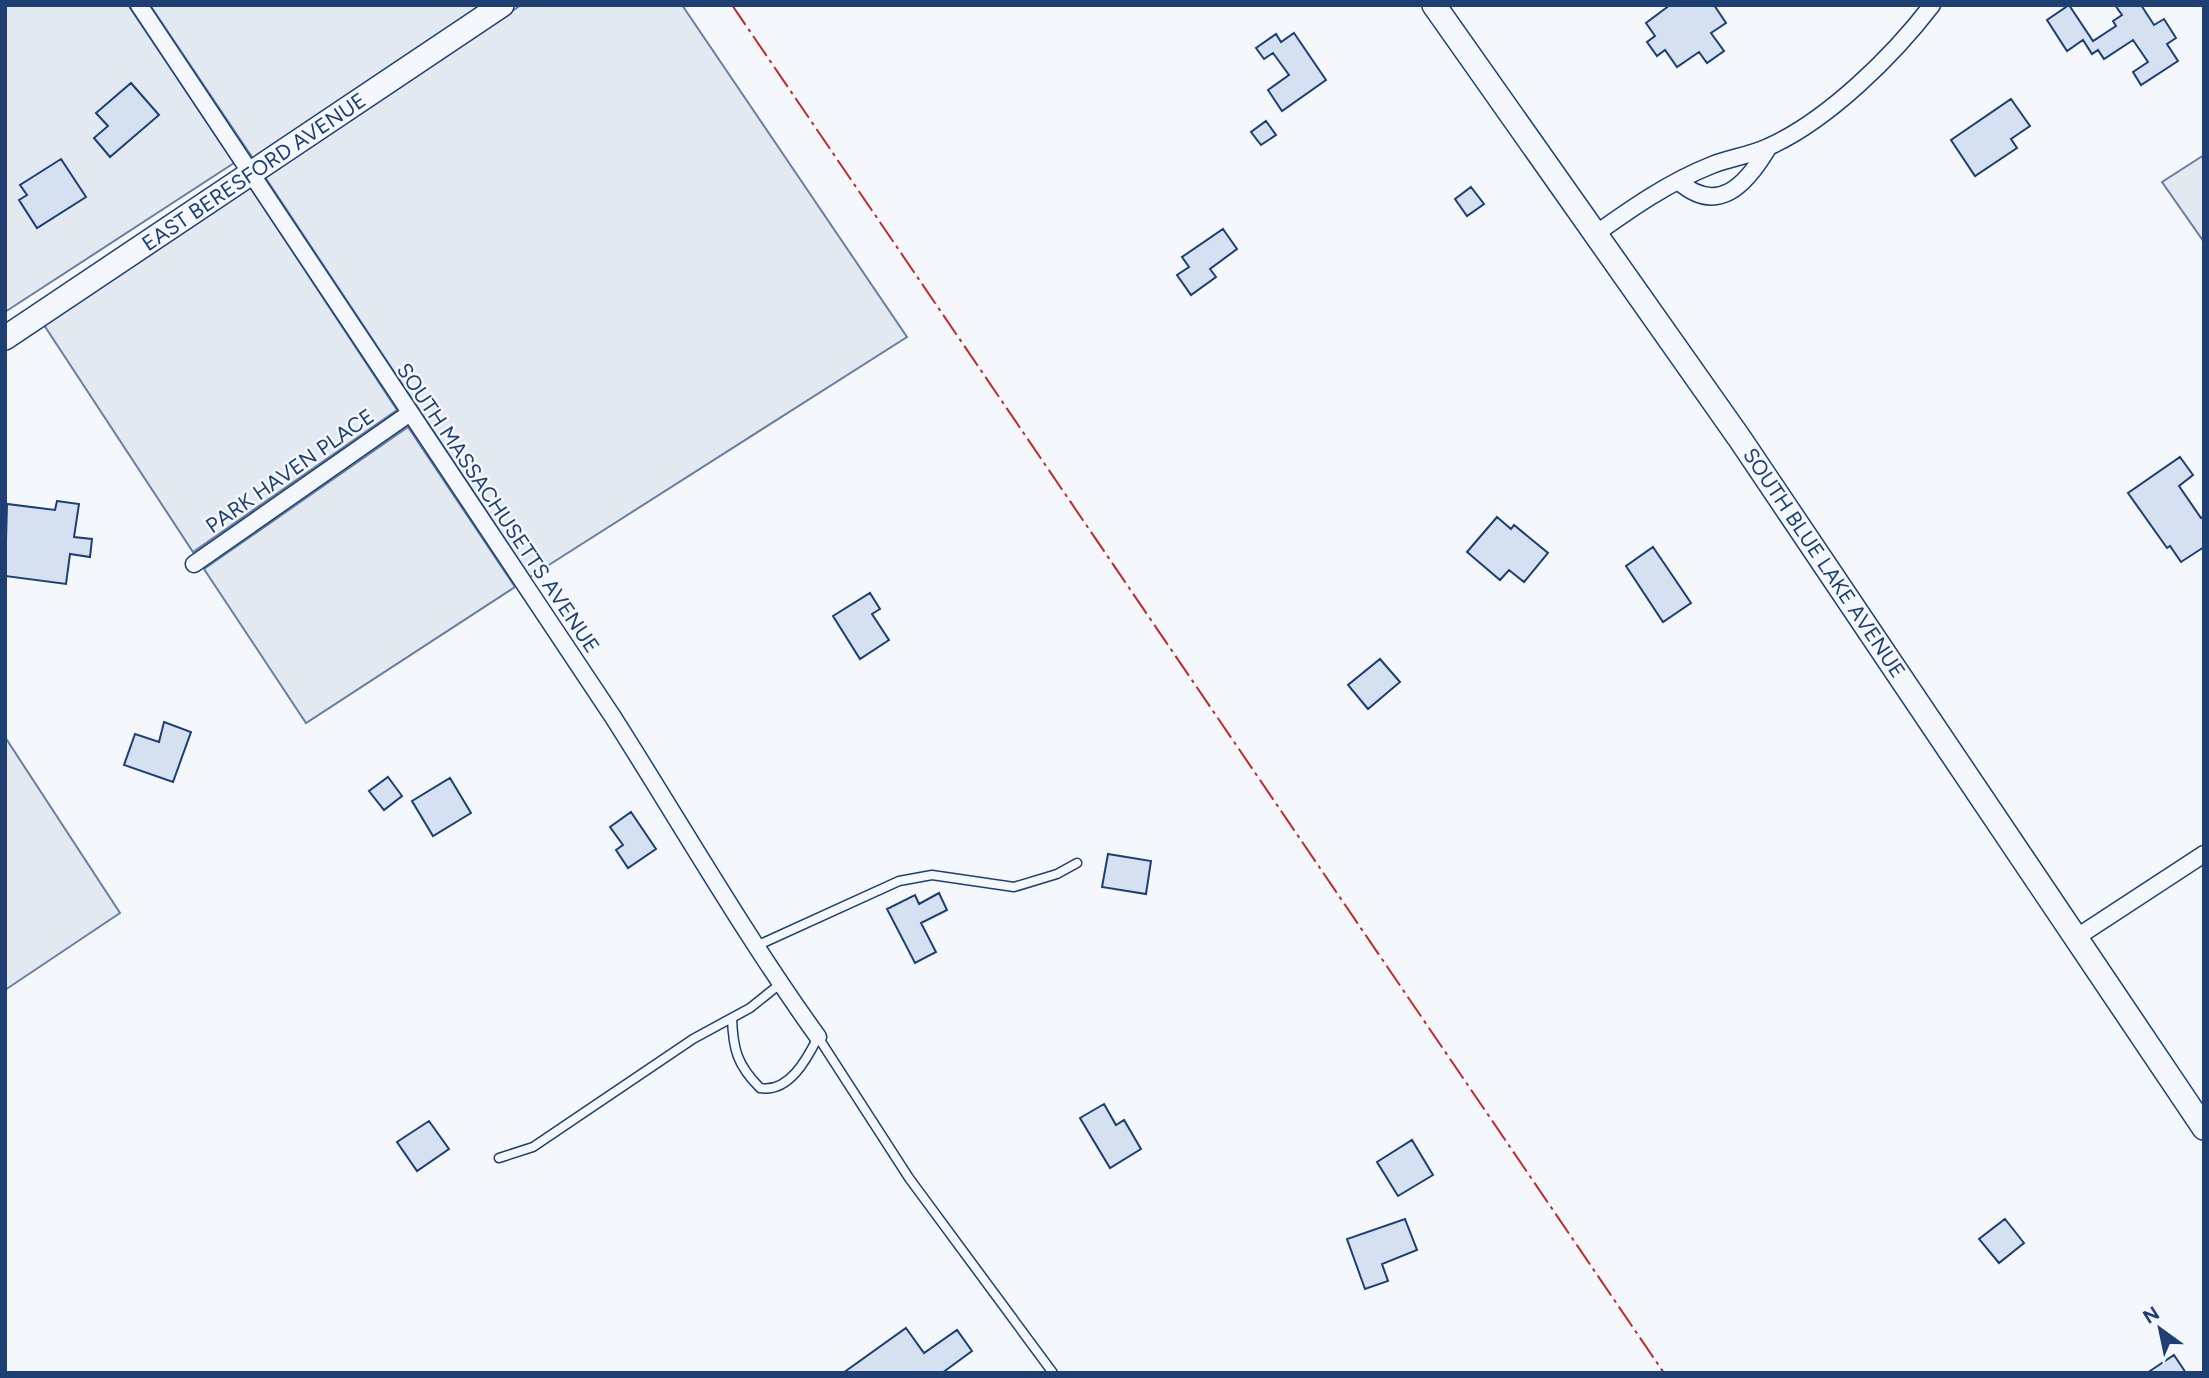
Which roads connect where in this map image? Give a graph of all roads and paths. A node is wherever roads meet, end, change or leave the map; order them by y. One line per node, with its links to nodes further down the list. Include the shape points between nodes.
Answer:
1 (139, 5): 6 (street, SOUTH MASSACHUSETTS AVENUE)
2 (502, 5): 6 (main road, EAST BERESFORD AVENUE)
3 (1434, 5): 8 (main road, SOUTH BLUE LAKE AVENUE)
4 (1932, 5): 5 (street, via 1901,45 1861,80 1812,122)
5 (1768, 148): 7 (street, via 1713,164); 7 (street, via 1750,174 1722,197 1700,197)
6 (252, 174): 9 (main road, EAST BERESFORD AVENUE); 10 (street, SOUTH MASSACHUSETTS AVENUE)
7 (1678, 181): 8 (street, via 1654,192)
8 (1594, 235): 14 (main road, SOUTH BLUE LAKE AVENUE, via 1741,439)
9 (5, 338)
10 (410, 413): 11 (street, PARK HAVEN PLACE); 15 (street, SOUTH MASSACHUSETTS AVENUE, via 667,801)
11 (194, 564)
12 (2204, 854): 14 (street)
13 (1077, 863): 15 (lane, via 1014,887 932,875 899,881)
14 (2074, 939): 19 (main road, SOUTH BLUE LAKE AVENUE)
15 (754, 947): 16 (street, SOUTH MASSACHUSETTS AVENUE)
16 (780, 984): 17 (lane); 18 (street, SOUTH MASSACHUSETTS AVENUE)
17 (732, 1018): 18 (lane, via 734,1052 744,1072 760,1087 792,1076 805,1063); 20 (lane, via 693,1039 533,1147)
18 (818, 1037): 21 (lane, via 909,1178)
19 (2204, 1128)
20 (499, 1158)
21 (1053, 1373)

